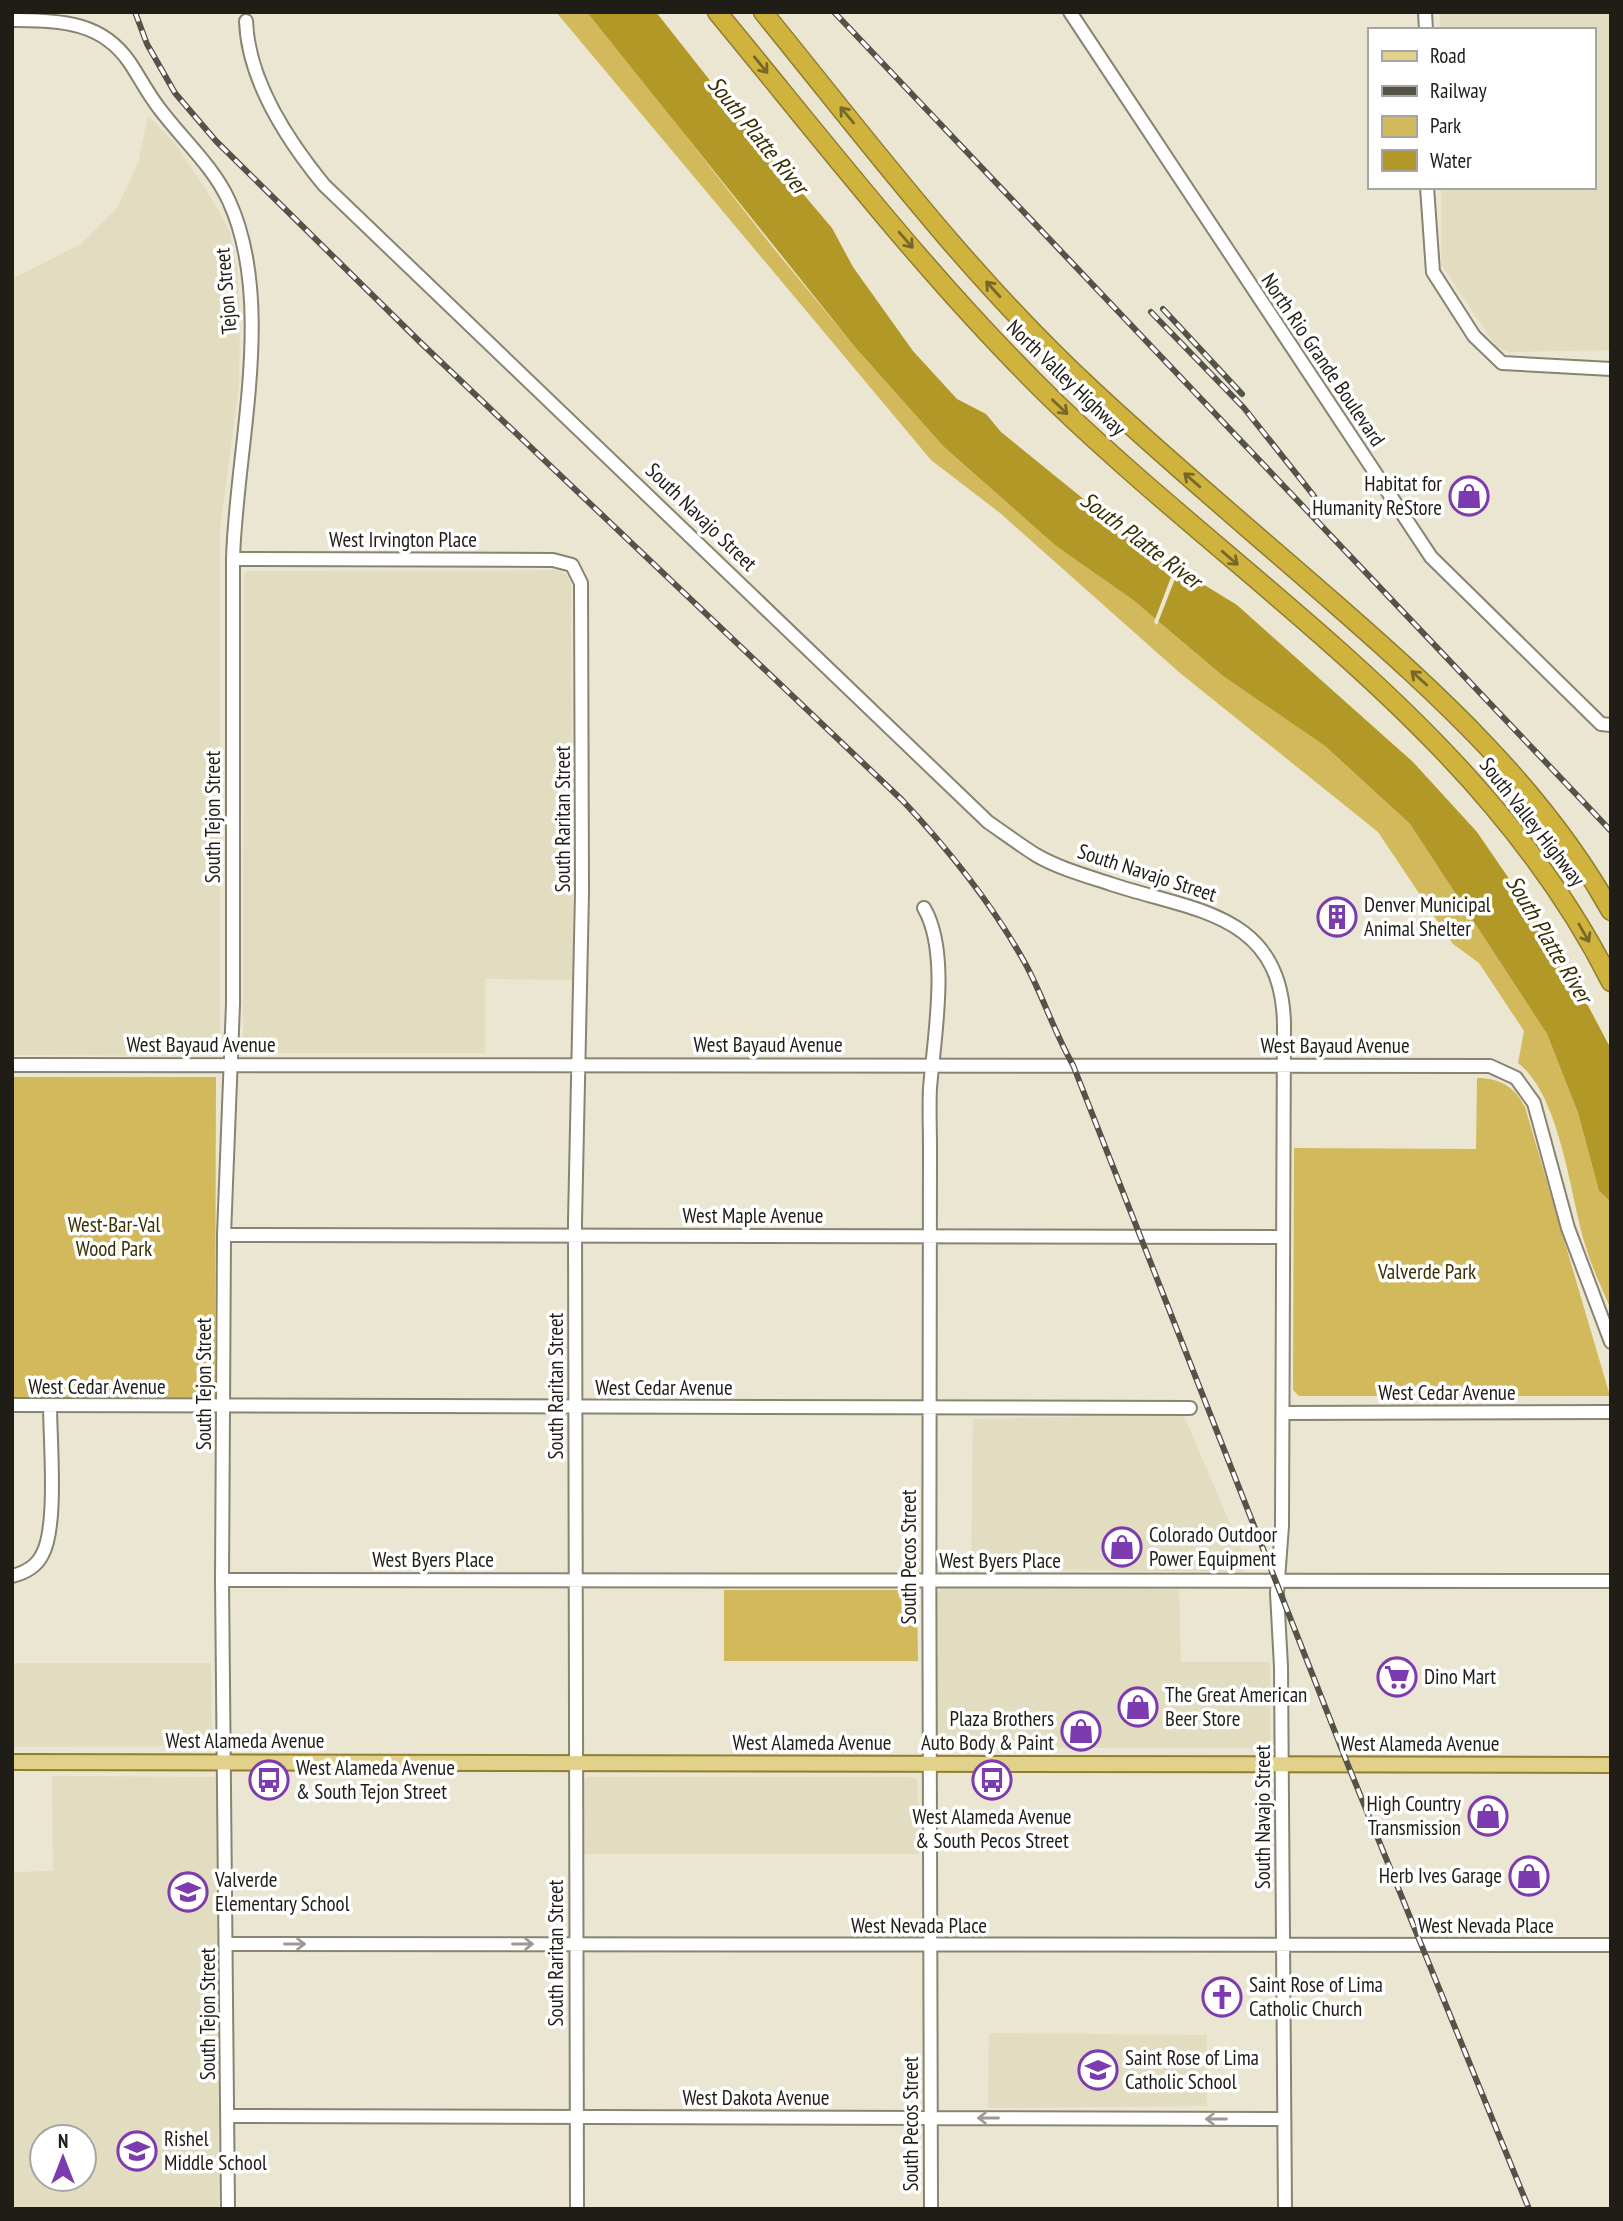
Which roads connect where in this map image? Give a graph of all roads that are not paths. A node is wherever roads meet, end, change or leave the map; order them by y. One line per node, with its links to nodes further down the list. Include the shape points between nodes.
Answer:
1 (717, 12): 13 (highway, North Valley Highway, one-way to 13, via 927,265 1021,368 1087,432)
2 (762, 12): 11 (highway, North Valley Highway, one-way to 2, via 1065,364 945,234)
3 (1070, 12): 12 (street, North Rio Grande Boulevard, via 1431,557 1601,724)
4 (60, 16): 5 (street, Tejon Street); 9 (street, Tejon Street, via 119,48 156,105 215,176 239,227 249,285 250,390)
5 (12, 20)
6 (246, 21): 21 (street, South Navajo Street, via 247,40 264,89 299,154 324,185 988,822 1038,856 1205,911 1244,931 1266,958 1278,985)
7 (1427, 189): 8 (street, via 1433,272 1474,336 1502,363)
8 (1611, 369)
9 (233, 559): 10 (street, West Irvington Place, via 543,559); 19 (street, South Tejon Street)
10 (572, 565): 17 (street, South Raritan Street, via 582,591)
11 (1468, 725): 15 (highway, South Valley Highway, via 1540,807)
12 (1611, 725)
13 (1428, 733): 16 (highway, South Valley Highway, one-way to 16, via 1532,852)
14 (925, 908): 20 (street, South Pecos Street, via 933,922 937,947)
15 (1611, 911)
16 (1611, 982)
17 (580, 1064): 19 (street, West Bayaud Avenue); 20 (street, West Bayaud Avenue); 22 (street, South Raritan Street)
18 (12, 1065): 19 (street, West Bayaud Avenue)
19 (230, 1065): 23 (street, South Tejon Street)
20 (934, 1065): 21 (street, West Bayaud Avenue); 24 (street, South Pecos Street)
21 (1283, 1065): 25 (street, South Navajo Street); 26 (street, West Bayaud Avenue, via 1483,1066 1501,1069 1520,1082 1534,1103 1568,1228)
22 (575, 1234): 23 (street, West Maple Avenue); 24 (street, West Maple Avenue); 30 (street, South Raritan Street)
23 (224, 1235): 29 (street, South Tejon Street)
24 (930, 1235): 25 (street, West Maple Avenue); 31 (street, South Pecos Street)
25 (1283, 1237): 34 (street, South Navajo Street)
26 (1611, 1342)
27 (12, 1405): 28 (street, West Cedar Avenue)
28 (50, 1405): 29 (street, West Cedar Avenue); 35 (street, via 47,1547 34,1566)
29 (223, 1407): 30 (street, West Cedar Avenue); 36 (street, South Tejon Street)
30 (575, 1407): 31 (street, West Cedar Avenue); 37 (street, South Raritan Street)
31 (928, 1407): 32 (street, West Cedar Avenue); 38 (street, South Pecos Street)
32 (1190, 1408)
33 (1611, 1412): 34 (street, West Cedar Avenue)
34 (1283, 1413): 39 (street, South Navajo Street, via 1282,1547)
35 (12, 1576)
36 (222, 1580): 37 (street, West Byers Place); 42 (street, South Tejon Street)
37 (576, 1580): 38 (street, West Byers Place); 43 (street, South Raritan Street)
38 (928, 1581): 39 (street, West Byers Place); 44 (street, South Pecos Street)
39 (1277, 1581): 40 (street, West Byers Place); 46 (street, South Navajo Street)
40 (1611, 1581)
41 (12, 1762): 42 (main road, West Alameda Avenue)
42 (225, 1762): 43 (main road, West Alameda Avenue); 47 (street, South Tejon Street)
43 (575, 1763): 44 (main road, West Alameda Avenue); 48 (street, South Raritan Street)
44 (929, 1764): 46 (main road, West Alameda Avenue); 49 (street, South Pecos Street)
45 (1611, 1765): 46 (main road, West Alameda Avenue)
46 (1282, 1766): 51 (street, South Navajo Street)
47 (227, 1944): 48 (street, West Nevada Place, one-way to 48); 52 (street, South Tejon Street)
48 (575, 1944): 49 (street, West Nevada Place); 53 (street, South Raritan Street)
49 (929, 1945): 51 (street, West Nevada Place); 54 (street, South Pecos Street)
50 (1611, 1945): 51 (street, West Nevada Place)
51 (1282, 1946): 55 (street, South Navajo Street)
52 (228, 2116): 53 (street, West Dakota Avenue); 56 (street, South Tejon Street)
53 (576, 2117): 54 (street, West Dakota Avenue); 57 (street, South Raritan Street)
54 (930, 2118): 55 (street, West Dakota Avenue, one-way to 54); 58 (street, South Pecos Street)
55 (1284, 2119): 59 (street, South Navajo Street)
56 (228, 2209)
57 (577, 2209)
58 (931, 2209)
59 (1285, 2209)

